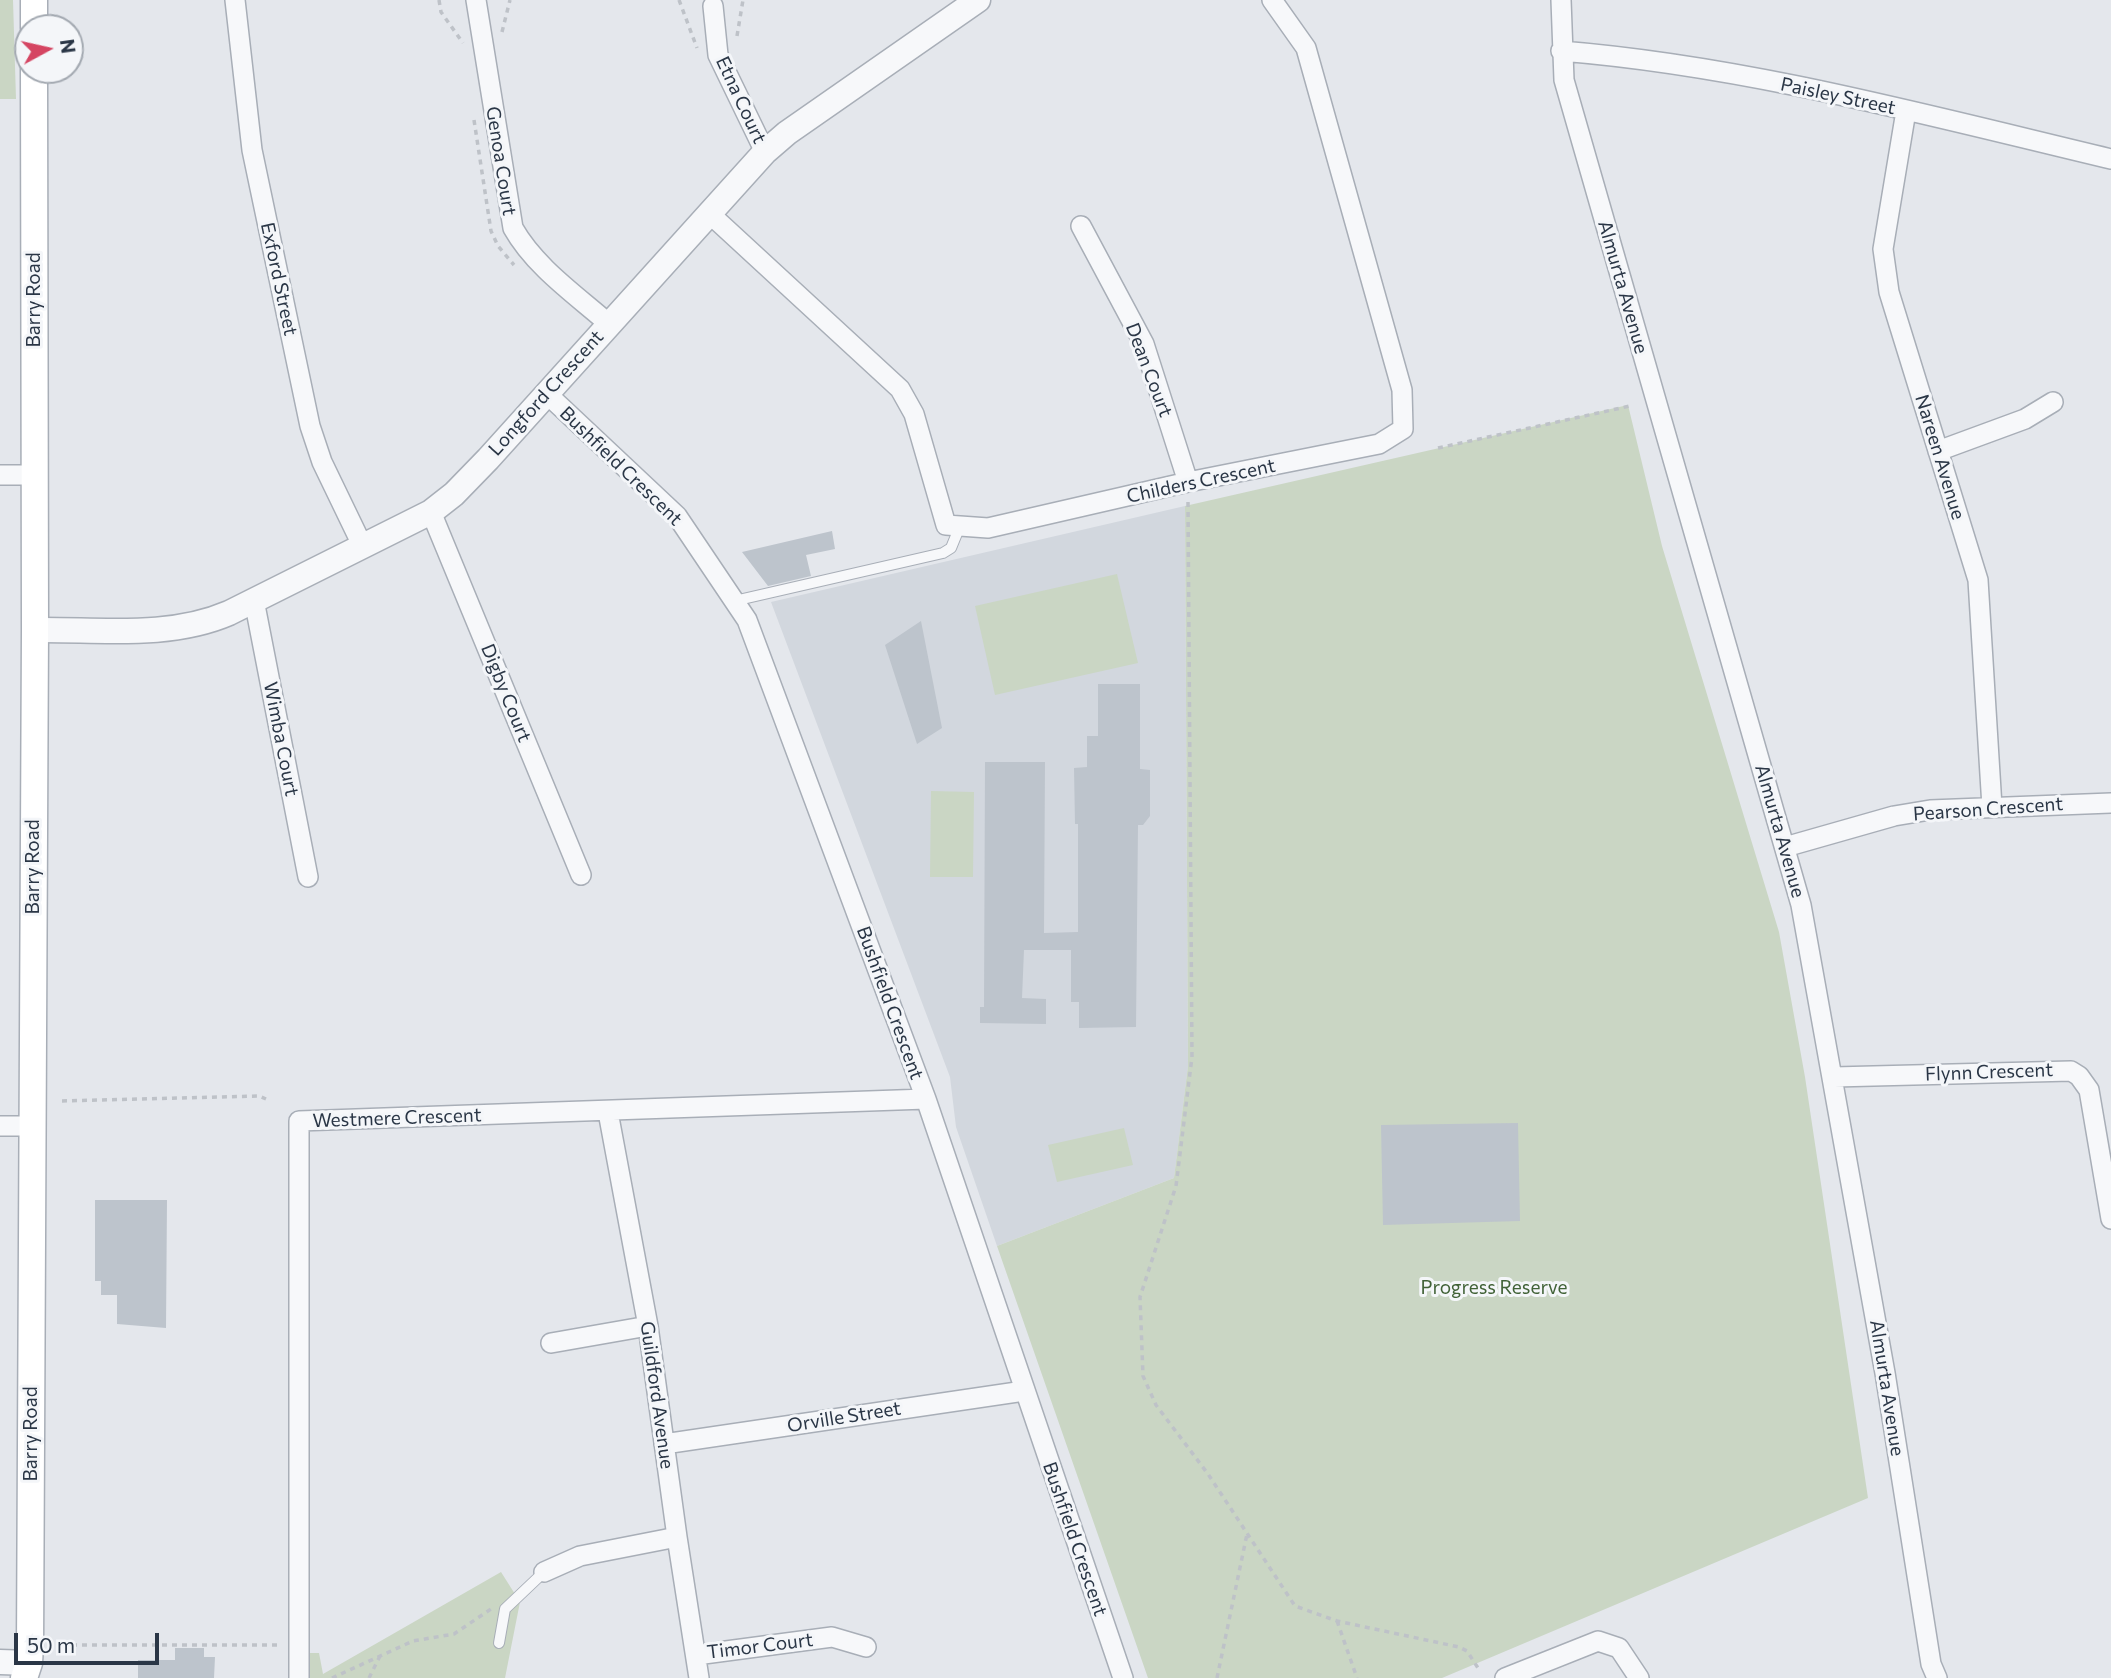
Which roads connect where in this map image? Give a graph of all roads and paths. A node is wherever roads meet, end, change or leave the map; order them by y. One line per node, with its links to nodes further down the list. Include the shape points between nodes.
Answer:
1 (235, 0): 25 (street, Exford Street, via 252,150 310,426)
2 (476, 0): 14 (street, Genoa Court, via 513,228 522,245)
3 (978, 0): 10 (street, Longford Crescent)
4 (1272, 0): 22 (street, Childers Crescent, via 1306,48 1402,390 1404,429 1379,444)
5 (1562, 0): 7 (street, Almurta Avenue)
6 (713, 6): 10 (street, Etna Court, via 718,55)
7 (1561, 51): 9 (street, Paisley Street, via 1680,66); 31 (street, Almurta Avenue, via 1572,109)
8 (34, 84): 21 (main road, Barry Road)
9 (1906, 111): 11 (street, Paisley Street); 19 (street, Nareen Avenue, via 1883,249 1889,292)
10 (765, 152): 12 (street, Longford Crescent)
11 (2111, 159)
12 (710, 214): 14 (street, Longford Crescent); 24 (street, via 900,389 914,414 946,525)
13 (1081, 226): 22 (street, Dean Court, via 1144,344)
14 (608, 324): 15 (street, Longford Crescent)
15 (546, 393): 23 (street, Longford Crescent, via 469,480); 27 (street, Bushfield Crescent, via 677,516)
16 (2053, 401): 19 (street, via 2025,419)
17 (1630, 405): 18 (path)
18 (1438, 448)
19 (1938, 451): 30 (street, Nareen Avenue, via 1978,580)
20 (0, 475): 21 (street)
21 (34, 475): 28 (main road, Barry Road)
22 (1188, 482): 24 (street, Childers Crescent, via 988,528); 46 (path, via 1192,1057 1176,1186 1140,1297 1142,1365 1156,1405)
23 (431, 512): 25 (street, Longford Crescent); 32 (street, Digby Court)
24 (960, 526): 27 (lane, via 951,548 943,553)
25 (363, 547): 26 (street, Longford Crescent)
26 (254, 600): 28 (street, Longford Crescent, via 185,628); 33 (street, Wimba Court)
27 (734, 601): 36 (street, Bushfield Crescent, via 747,620)
28 (35, 630): 40 (main road, Barry Road)
29 (2111, 803): 30 (street, Pearson Crescent)
30 (1992, 807): 31 (street, Pearson Crescent, via 1894,816)
31 (1785, 847): 34 (street, Almurta Avenue, via 1809,940)
32 (581, 875)
33 (308, 877)
34 (1834, 1077): 41 (street, Flynn Crescent, via 2071,1071 2089,1090); 69 (street, Almurta Avenue, via 1931,1664)
35 (266, 1099): 37 (path)
36 (926, 1099): 38 (street, Westmere Crescent); 44 (street, Bushfield Crescent)
37 (62, 1101)
38 (608, 1112): 42 (street, Guildford Avenue); 53 (street, Westmere Crescent, via 299,1121)
39 (0, 1126): 40 (street)
40 (32, 1126): 59 (main road, Barry Road)
41 (2111, 1219)
42 (649, 1326): 43 (street); 45 (street, Guildford Avenue)
43 (551, 1343)
44 (1024, 1391): 45 (street, Orville Street); 64 (street, Bushfield Crescent)
45 (664, 1444): 47 (street, Guildford Avenue)
46 (1247, 1534): 50 (path, via 1295,1606); 65 (path)
47 (677, 1538): 48 (street, via 580,1556); 56 (street, Guildford Avenue)
48 (544, 1572): 51 (lane, via 505,1609)
49 (500, 1602): 55 (path, via 454,1634 413,1641)
50 (1338, 1621): 58 (path, via 1459,1647); 66 (path)
51 (499, 1643)
52 (62, 1645): 53 (path)
53 (299, 1646): 60 (street, Westmere Crescent)
54 (866, 1647): 56 (street, Timor Court, via 832,1637)
55 (380, 1654): 61 (path); 62 (path)
56 (696, 1655): 63 (street, Guildford Avenue)
57 (0, 1662): 59 (street)
58 (1478, 1668)
59 (29, 1673)
60 (299, 1678)
61 (332, 1678)
62 (369, 1678)
63 (699, 1678)
64 (1123, 1678)
65 (1217, 1678)
66 (1357, 1678)
67 (1505, 1678): 68 (street, via 1598,1641 1619,1648)
68 (1639, 1678)
69 (1937, 1678)

